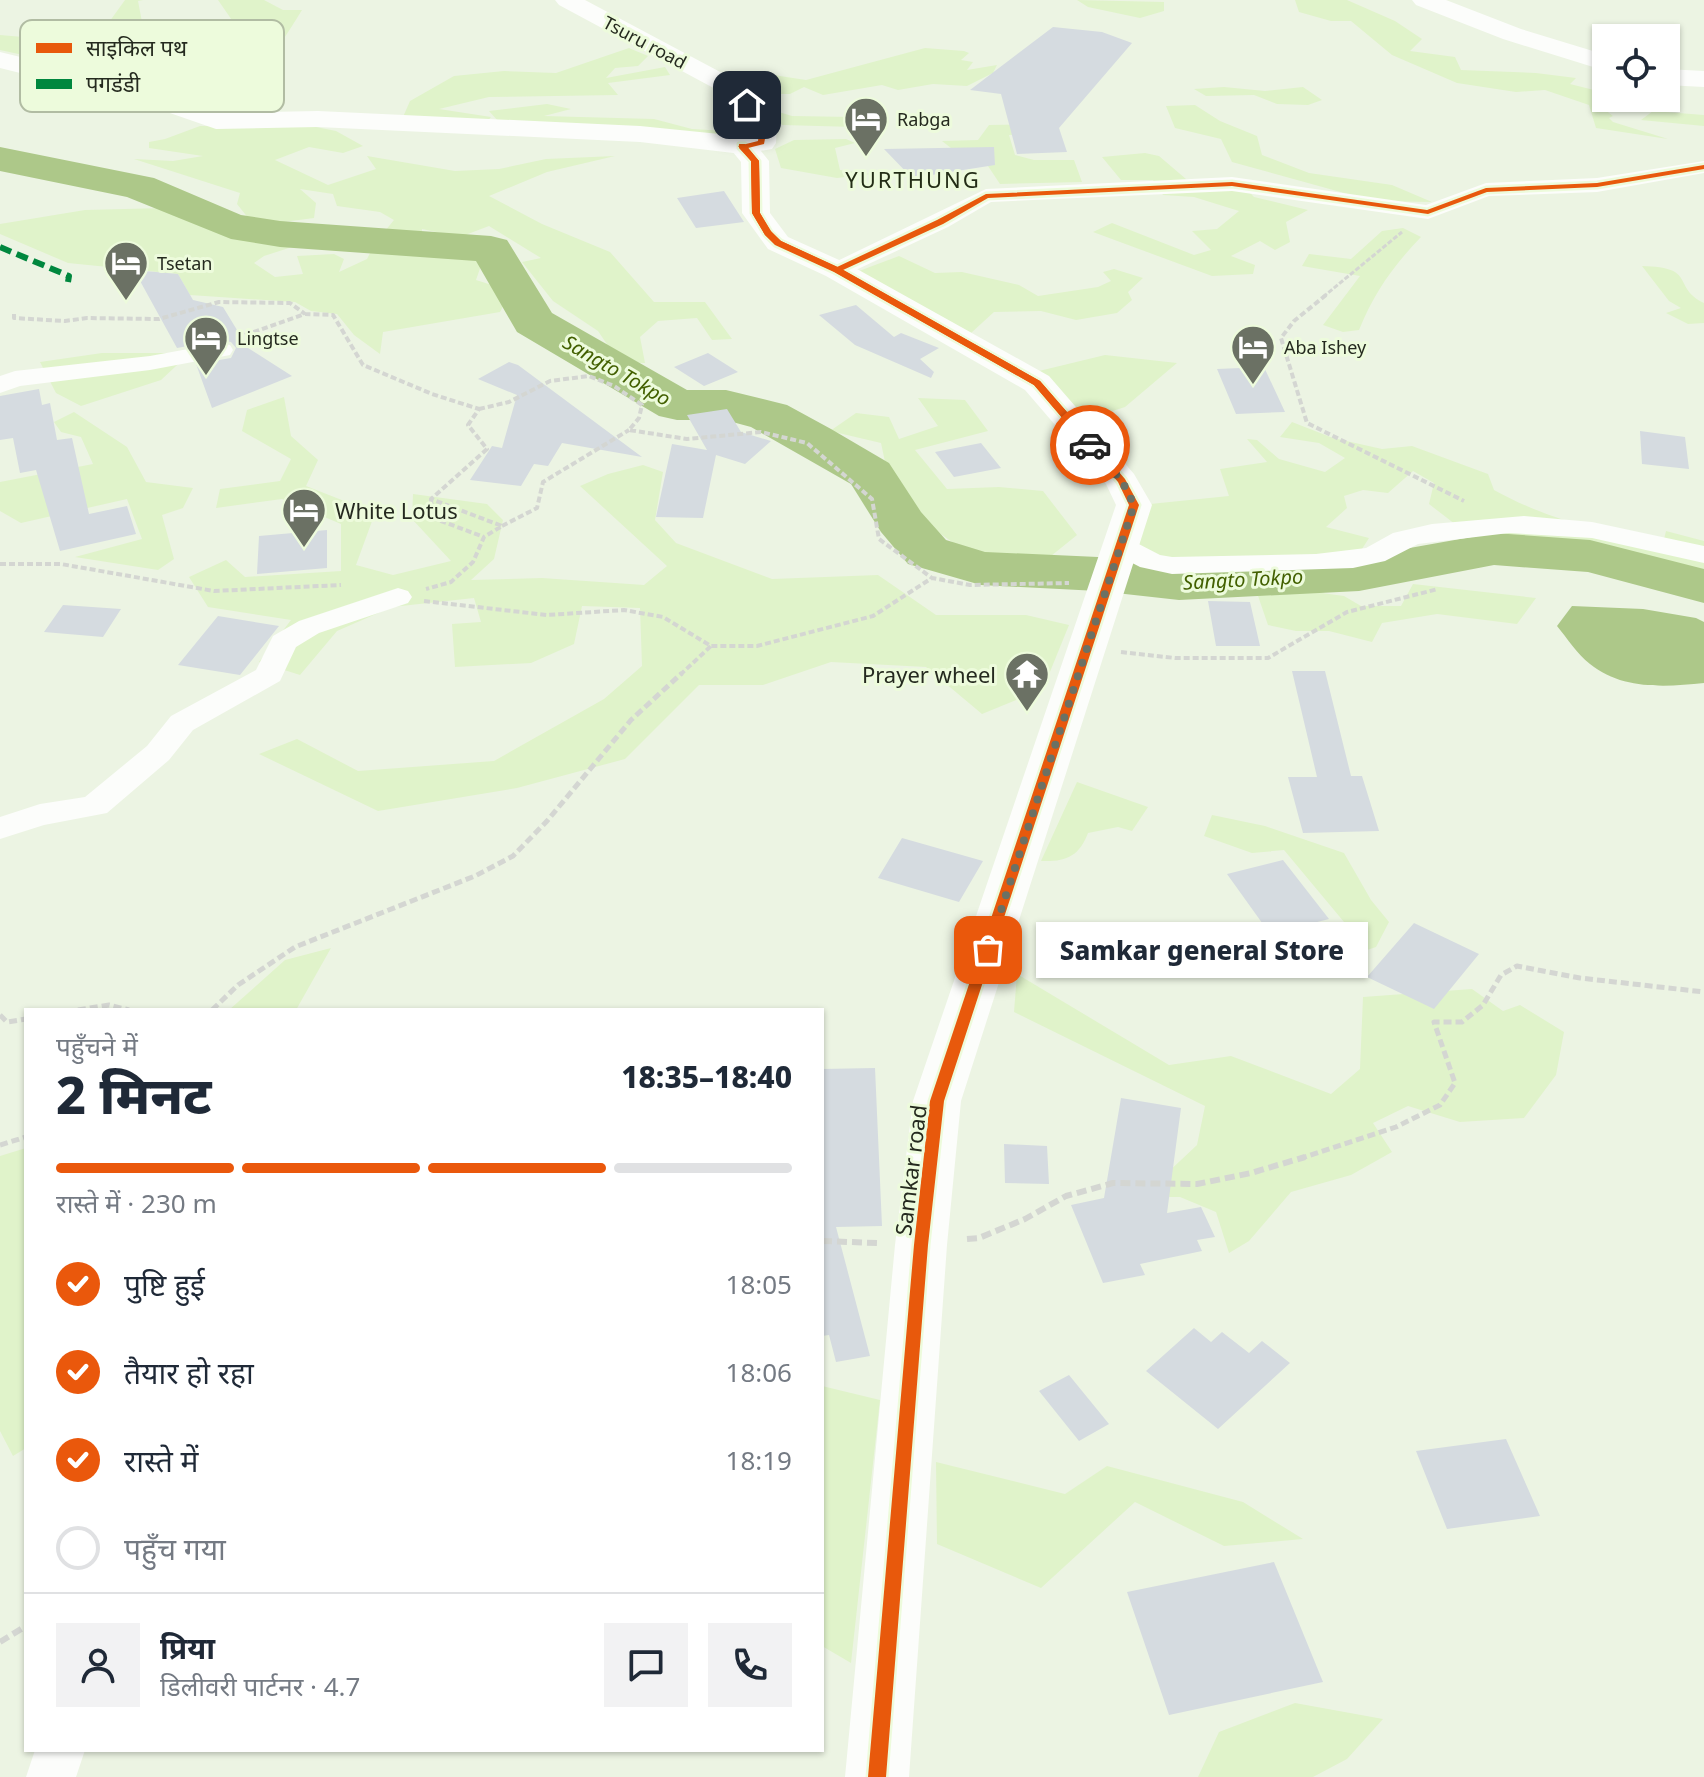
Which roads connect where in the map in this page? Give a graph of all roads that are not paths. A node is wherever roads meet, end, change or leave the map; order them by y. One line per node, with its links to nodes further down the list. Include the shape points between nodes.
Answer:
1 (567, 0): 9 (street, Tsuru road, via 730,87 764,123 762,143)
2 (1424, 0): 3 (street)
3 (1592, 59)
4 (0, 60): 5 (street)
5 (20, 65)
6 (1680, 78): 7 (street)
7 (1704, 79)
8 (191, 112): 9 (street, via 216,121 318,119 640,134)
9 (742, 146): 11 (street, Samkar road, via 755,161 756,213 768,233 778,243)
10 (1704, 167): 11 (street, via 1597,185 1486,190 1428,212 1232,184 986,196)
11 (837, 270): 15 (street, Samkar road, via 1037,383 1122,481 1134,505)
12 (221, 350): 13 (street)
13 (0, 385)
14 (1704, 555): 15 (street, via 1642,537 1524,524 1399,540 1376,555 1287,565 1175,568 1145,561)
15 (1107, 571): 20 (street, Samkar road, via 1089,648 937,1101)
16 (398, 597): 17 (street, via 309,627 283,642 269,675 182,723 158,753 95,806)
17 (0, 828)
18 (59, 1752): 19 (street)
19 (51, 1777)
20 (877, 1777)

